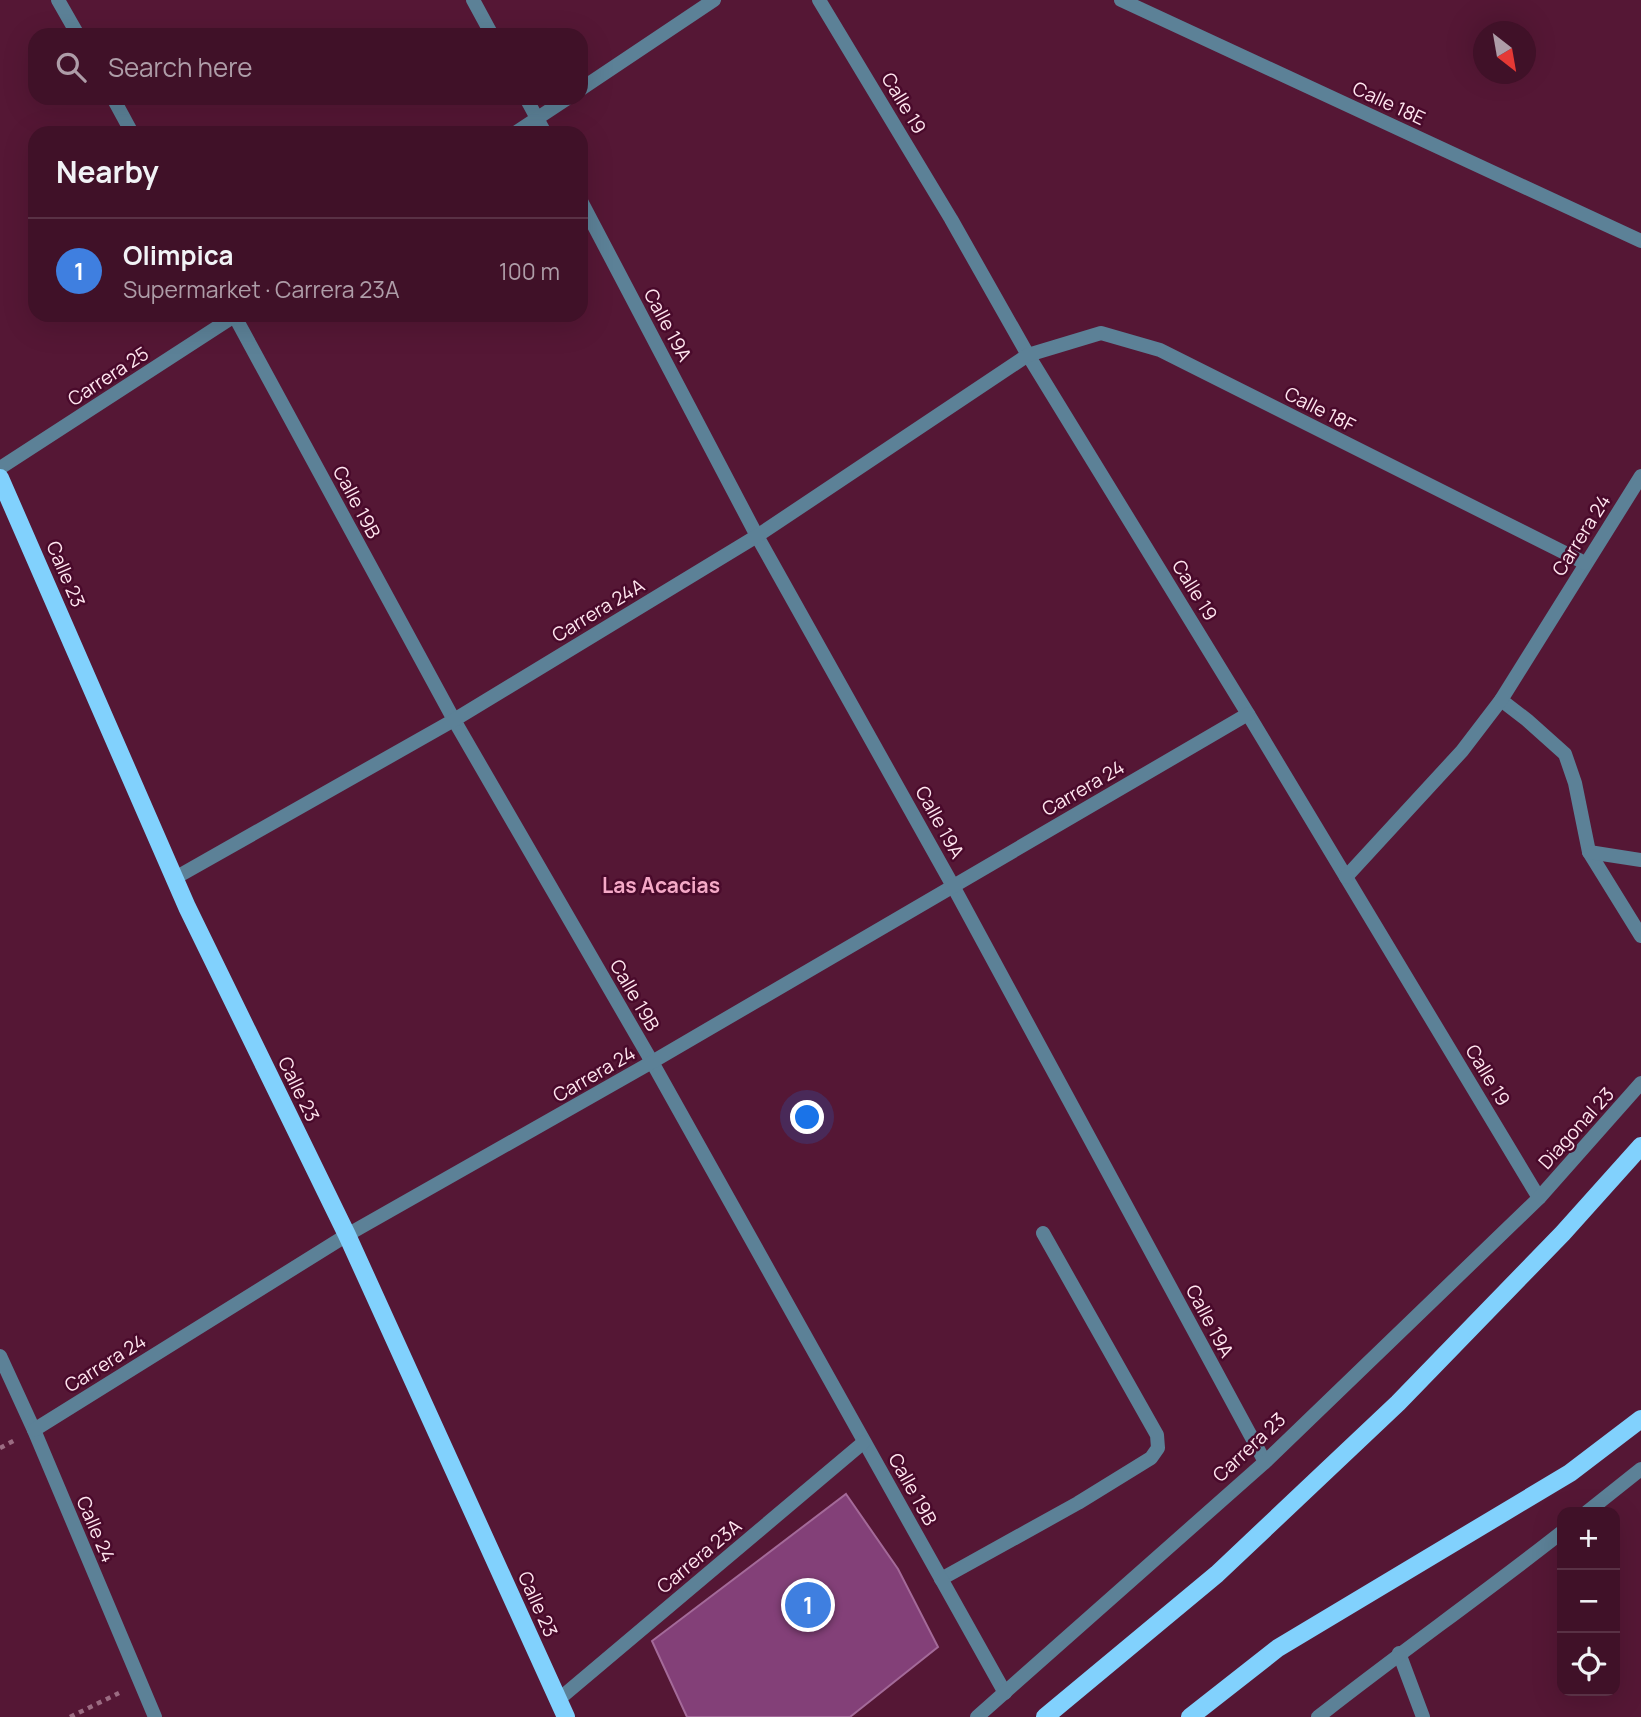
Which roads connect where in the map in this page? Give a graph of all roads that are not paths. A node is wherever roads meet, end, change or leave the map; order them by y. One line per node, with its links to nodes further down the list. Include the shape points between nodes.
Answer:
1 (58, 0): 6 (street)
2 (473, 0): 7 (street)
3 (714, 0): 8 (street)
4 (819, 0): 20 (street, Calle 19)
5 (1121, 0): 17 (street, Calle 18E)
6 (74, 28)
7 (488, 28)
8 (588, 84)
9 (117, 105): 13 (street)
10 (531, 105): 12 (street)
11 (558, 105): 12 (street)
12 (538, 118): 14 (street); 15 (street)
13 (128, 126)
14 (526, 126)
15 (542, 126)
16 (588, 214): 24 (street, Calle 19A)
17 (1641, 241)
18 (224, 322): 21 (street, Carrera 25)
19 (239, 322): 28 (street, Calle 19B)
20 (1028, 355): 24 (street, Carrera 24A); 25 (street, Calle 18F, via 1101,333 1160,351); 27 (street, Calle 19)
21 (0, 468)
22 (1641, 476): 25 (street, Carrera 24)
23 (0, 478): 32 (main road, Calle 23)
24 (757, 536): 28 (street, Carrera 24A); 33 (street, Calle 19A)
25 (1585, 563): 26 (street, Carrera 24)
26 (1501, 700): 29 (street, via 1565,754); 31 (street, Carrera 24, via 1462,751)
27 (1248, 714): 31 (street, Calle 19); 33 (street, Carrera 24)
28 (454, 720): 32 (street, Carrera 24A); 35 (street, Calle 19B)
29 (1589, 852): 30 (street); 34 (street)
30 (1641, 860)
31 (1346, 877): 38 (street, Calle 19)
32 (175, 878): 40 (main road, Calle 23)
33 (953, 886): 35 (street, Carrera 24); 45 (street, Calle 19A)
34 (1641, 936)
35 (652, 1062): 40 (street, Carrera 24); 44 (street, Calle 19B)
36 (1641, 1083): 38 (street, Diagonal 23)
37 (1641, 1146): 56 (main road, via 1398,1404 1217,1574)
38 (1539, 1198): 45 (street, Carrera 23)
39 (1043, 1233): 49 (street, via 1157,1435 1158,1448 1152,1458 1078,1503)
40 (346, 1235): 43 (street, Carrera 24); 52 (main road, Calle 23)
41 (0, 1356): 43 (street, Calle 24)
42 (1641, 1419): 57 (main road, via 1570,1473 1278,1648)
43 (34, 1430): 53 (street, Calle 24)
44 (864, 1442): 49 (street, Calle 19B); 52 (street, Carrera 23A)
45 (1265, 1462): 51 (street, Carrera 23)
46 (1641, 1469): 47 (street)
47 (1593, 1507)
48 (1557, 1536): 50 (street)
49 (941, 1579): 51 (street, Calle 19B)
50 (1399, 1653): 58 (street); 59 (street)
51 (1005, 1693): 55 (street, Carrera 23)
52 (558, 1700): 54 (main road, Calle 23)
53 (155, 1717)
54 (566, 1717)
55 (977, 1717)
56 (1045, 1717)
57 (1190, 1717)
58 (1318, 1717)
59 (1423, 1717)

